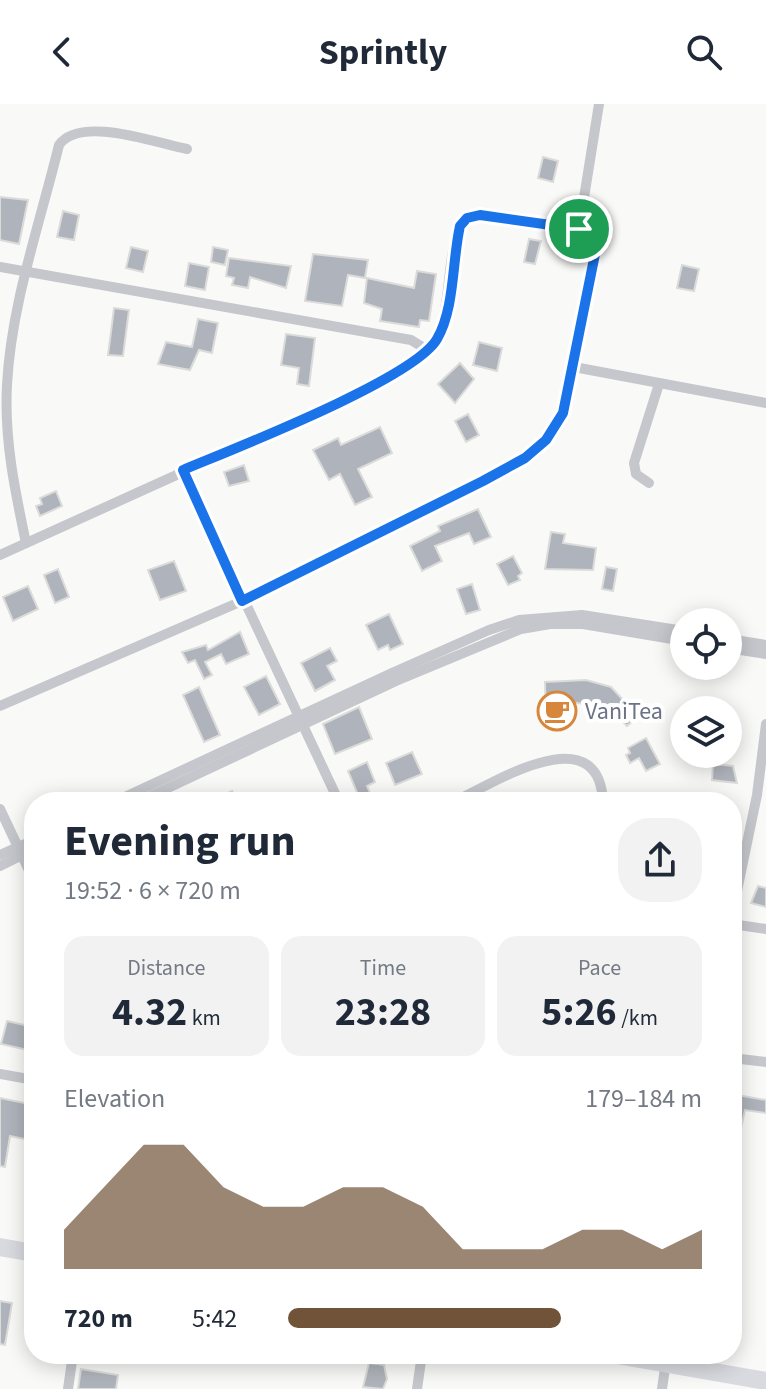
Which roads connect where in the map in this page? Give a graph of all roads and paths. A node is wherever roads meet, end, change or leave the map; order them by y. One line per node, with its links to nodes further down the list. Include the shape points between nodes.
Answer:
1 (599, 104): 3 (street)
2 (187, 149): 5 (street, via 92,130 63,139)
3 (579, 229): 6 (street, via 480,215 467,218 460,226 444,325); 7 (street, via 594,239 596,249)
4 (0, 267): 5 (street)
5 (28, 271): 6 (street, via 411,340); 12 (street, via 7,384 12,480)
6 (429, 351): 10 (street, via 344,399)
7 (574, 367): 8 (street); 14 (street, via 563,413 546,440 525,458)
8 (659, 384): 9 (street); 11 (street, via 634,463 636,474)
9 (766, 403)
10 (183, 470): 12 (street); 14 (street)
11 (649, 483)
12 (26, 543): 13 (street)
13 (0, 555)
14 (242, 601): 22 (street); 23 (street)
15 (609, 624): 16 (street); 17 (street); 23 (street, via 549,615 489,630)
16 (670, 630)
17 (670, 638)
18 (742, 641): 19 (street)
19 (766, 645)
20 (742, 650): 21 (street)
21 (766, 654)
22 (0, 706)
23 (302, 719): 25 (street); 28 (street)
24 (766, 724): 31 (street)
25 (165, 784): 26 (street); 27 (street)
26 (142, 792)
27 (153, 792)
28 (335, 792)
29 (475, 792): 30 (street, via 539,761 562,757 582,761 595,772)
30 (600, 792)
31 (762, 796): 39 (street)
32 (0, 809): 35 (street)
33 (24, 848): 35 (street)
34 (24, 851): 35 (street)
35 (18, 852): 36 (street); 37 (street); 38 (street)
36 (0, 855)
37 (24, 863)
38 (0, 866)
39 (742, 875)
40 (742, 925): 41 (street)
41 (766, 929)
42 (742, 1059): 43 (street)
43 (766, 1062)
44 (0, 1074): 45 (street)
45 (24, 1078)
46 (0, 1247): 47 (highway)
47 (24, 1251)
48 (72, 1364): 53 (street)
49 (421, 1364): 54 (street)
50 (666, 1364): 55 (street)
51 (693, 1364): 52 (highway)
52 (766, 1381)
53 (68, 1389)
54 (417, 1389)
55 (662, 1389)

